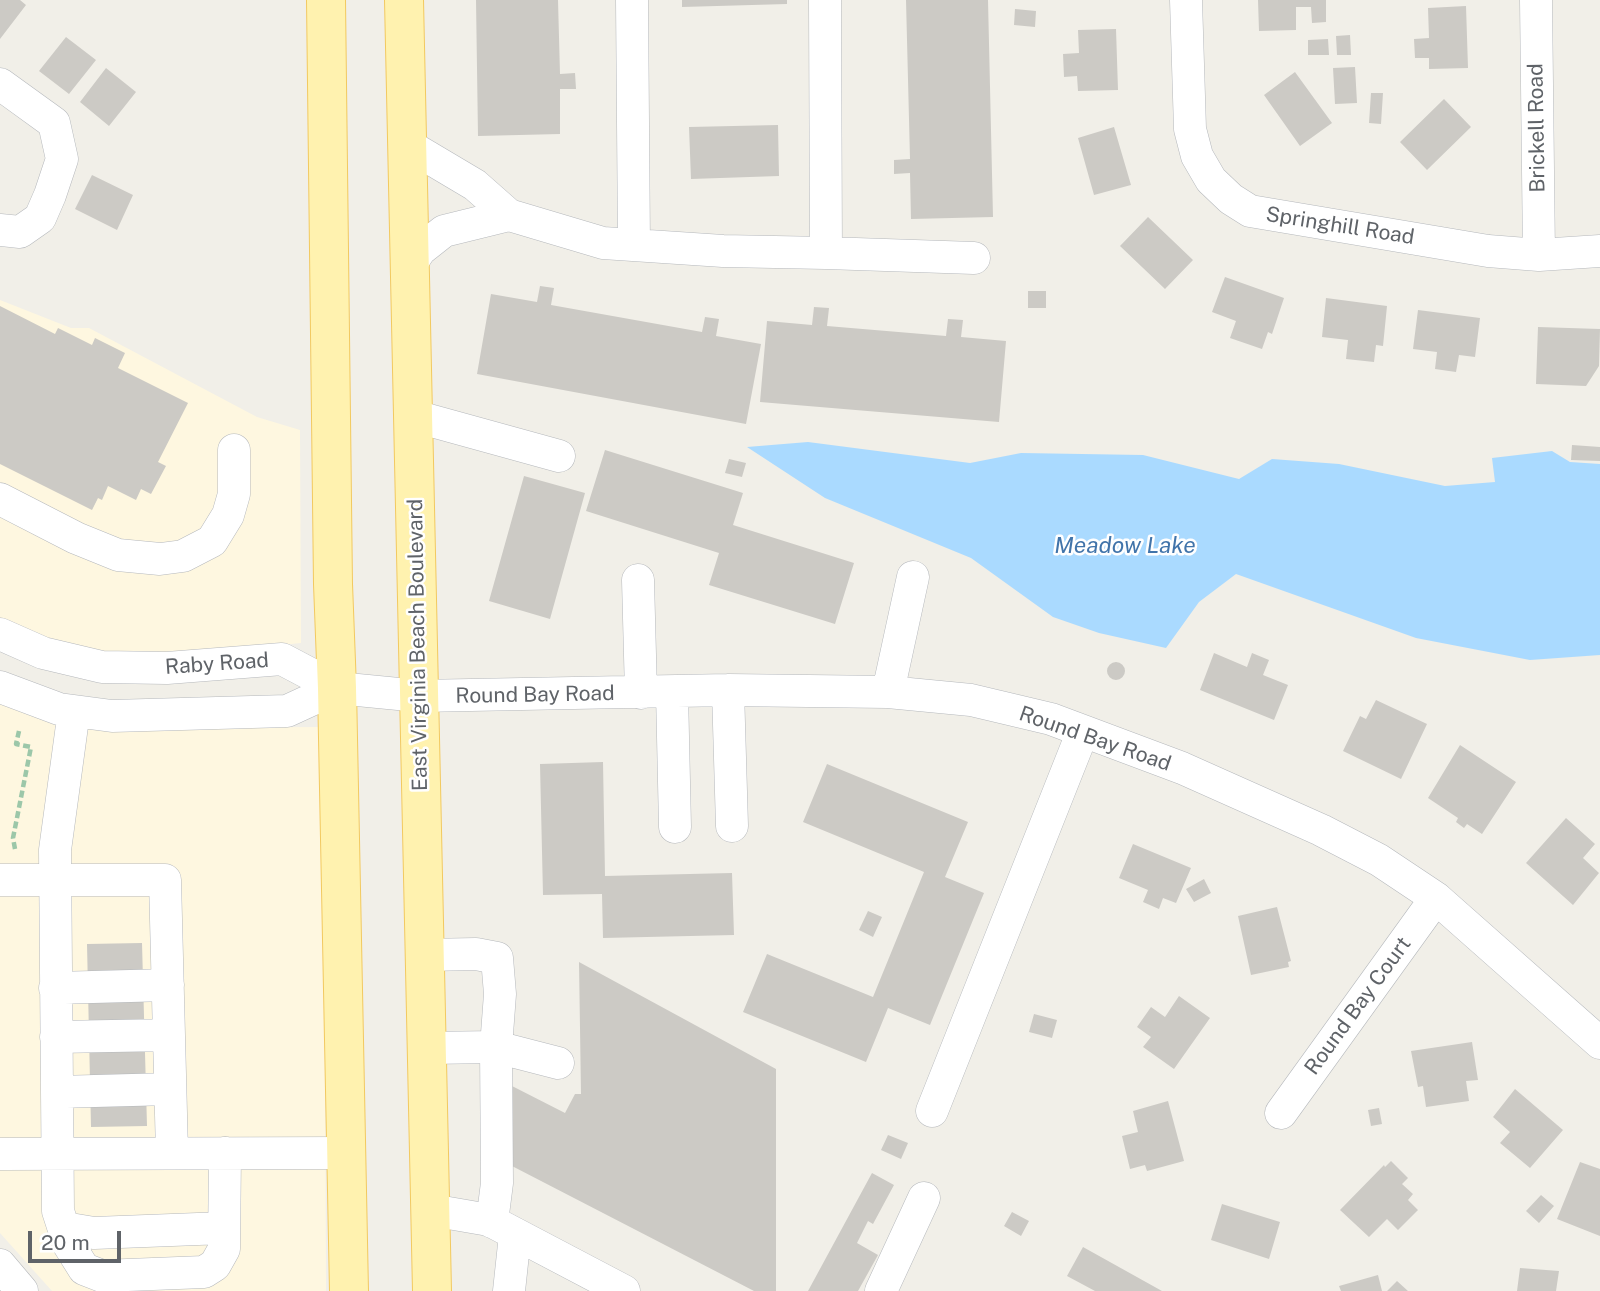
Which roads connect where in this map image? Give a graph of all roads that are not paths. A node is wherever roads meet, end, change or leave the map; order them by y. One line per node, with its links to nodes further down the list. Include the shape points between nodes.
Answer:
1 (326, 0): 25 (main road)
2 (404, 0): 8 (main road, East Virginia Beach Boulevard)
3 (632, 0): 11 (street)
4 (825, 0): 13 (street)
5 (1186, 0): 14 (street, Springhill Road, via 1190,129 1197,156 1211,180 1231,199 1250,211 1488,251)
6 (1536, 0): 14 (street, Brickell Road)
7 (0, 85): 10 (street, via 54,123 62,159 40,218 20,232)
8 (406, 144): 9 (street, via 475,185); 16 (main road, East Virginia Beach Boulevard)
9 (509, 215): 11 (street, via 603,243); 16 (street, via 444,231 420,250)
10 (0, 230)
11 (634, 245): 13 (street)
12 (1600, 251): 14 (street, Springhill Road)
13 (826, 253): 15 (street)
14 (1539, 255)
15 (974, 258)
16 (410, 265): 17 (main road, East Virginia Beach Boulevard)
17 (414, 416): 19 (street); 29 (main road, East Virginia Beach Boulevard)
18 (234, 450): 20 (street, via 234,495 228,515 212,541 183,556 118,555)
19 (559, 456)
20 (0, 499)
21 (913, 577): 27 (street)
22 (638, 580): 28 (street)
23 (0, 634): 25 (street, Raby Road, via 43,653 102,667 167,668 282,659)
24 (0, 687): 30 (street)
25 (337, 688): 29 (street, Round Bay Road); 30 (street, via 287,711 112,716); 52 (main road)
26 (728, 690): 27 (street, Round Bay Road); 28 (street, Round Bay Road); 32 (street)
27 (888, 692): 31 (street, Round Bay Road, via 971,700)
28 (656, 693): 29 (street, Round Bay Road); 33 (street)
29 (419, 696): 37 (main road, East Virginia Beach Boulevard)
30 (74, 711): 35 (street)
31 (1083, 731): 36 (street, Round Bay Road, via 1182,768 1321,830 1379,860); 48 (street)
32 (732, 826)
33 (675, 827)
34 (8, 880): 35 (street)
35 (54, 881): 38 (street, via 165,880); 39 (street)
36 (1436, 898): 42 (street, Round Bay Road); 49 (street, Round Bay Court)
37 (425, 955): 43 (street, via 497,958); 44 (main road, East Virginia Beach Boulevard)
38 (167, 985): 39 (street); 40 (street)
39 (55, 988): 41 (street)
40 (168, 1035): 41 (street); 46 (street)
41 (56, 1037): 47 (street)
42 (1600, 1043)
43 (496, 1047): 44 (street); 45 (street); 59 (street, via 498,1183)
44 (427, 1048): 56 (main road, East Virginia Beach Boulevard)
45 (558, 1063)
46 (170, 1089): 47 (street); 50 (street)
47 (57, 1092): 54 (street)
48 (932, 1111)
49 (1281, 1113)
50 (172, 1153): 51 (street); 54 (street)
51 (225, 1153): 52 (street); 58 (street)
52 (347, 1153): 62 (main road)
53 (0, 1154): 54 (street)
54 (58, 1154): 57 (street, via 58,1211)
55 (924, 1198): 66 (street)
56 (431, 1210): 59 (street, via 471,1215); 63 (main road, East Virginia Beach Boulevard)
57 (64, 1228): 58 (street, via 94,1233); 58 (street, via 84,1269 102,1276 204,1272 215,1265 224,1249)
58 (225, 1228)
59 (504, 1228): 64 (street); 65 (street)
60 (0, 1265): 61 (street)
61 (22, 1291)
62 (349, 1291)
63 (432, 1291)
64 (509, 1291)
65 (624, 1291)
66 (881, 1291)

